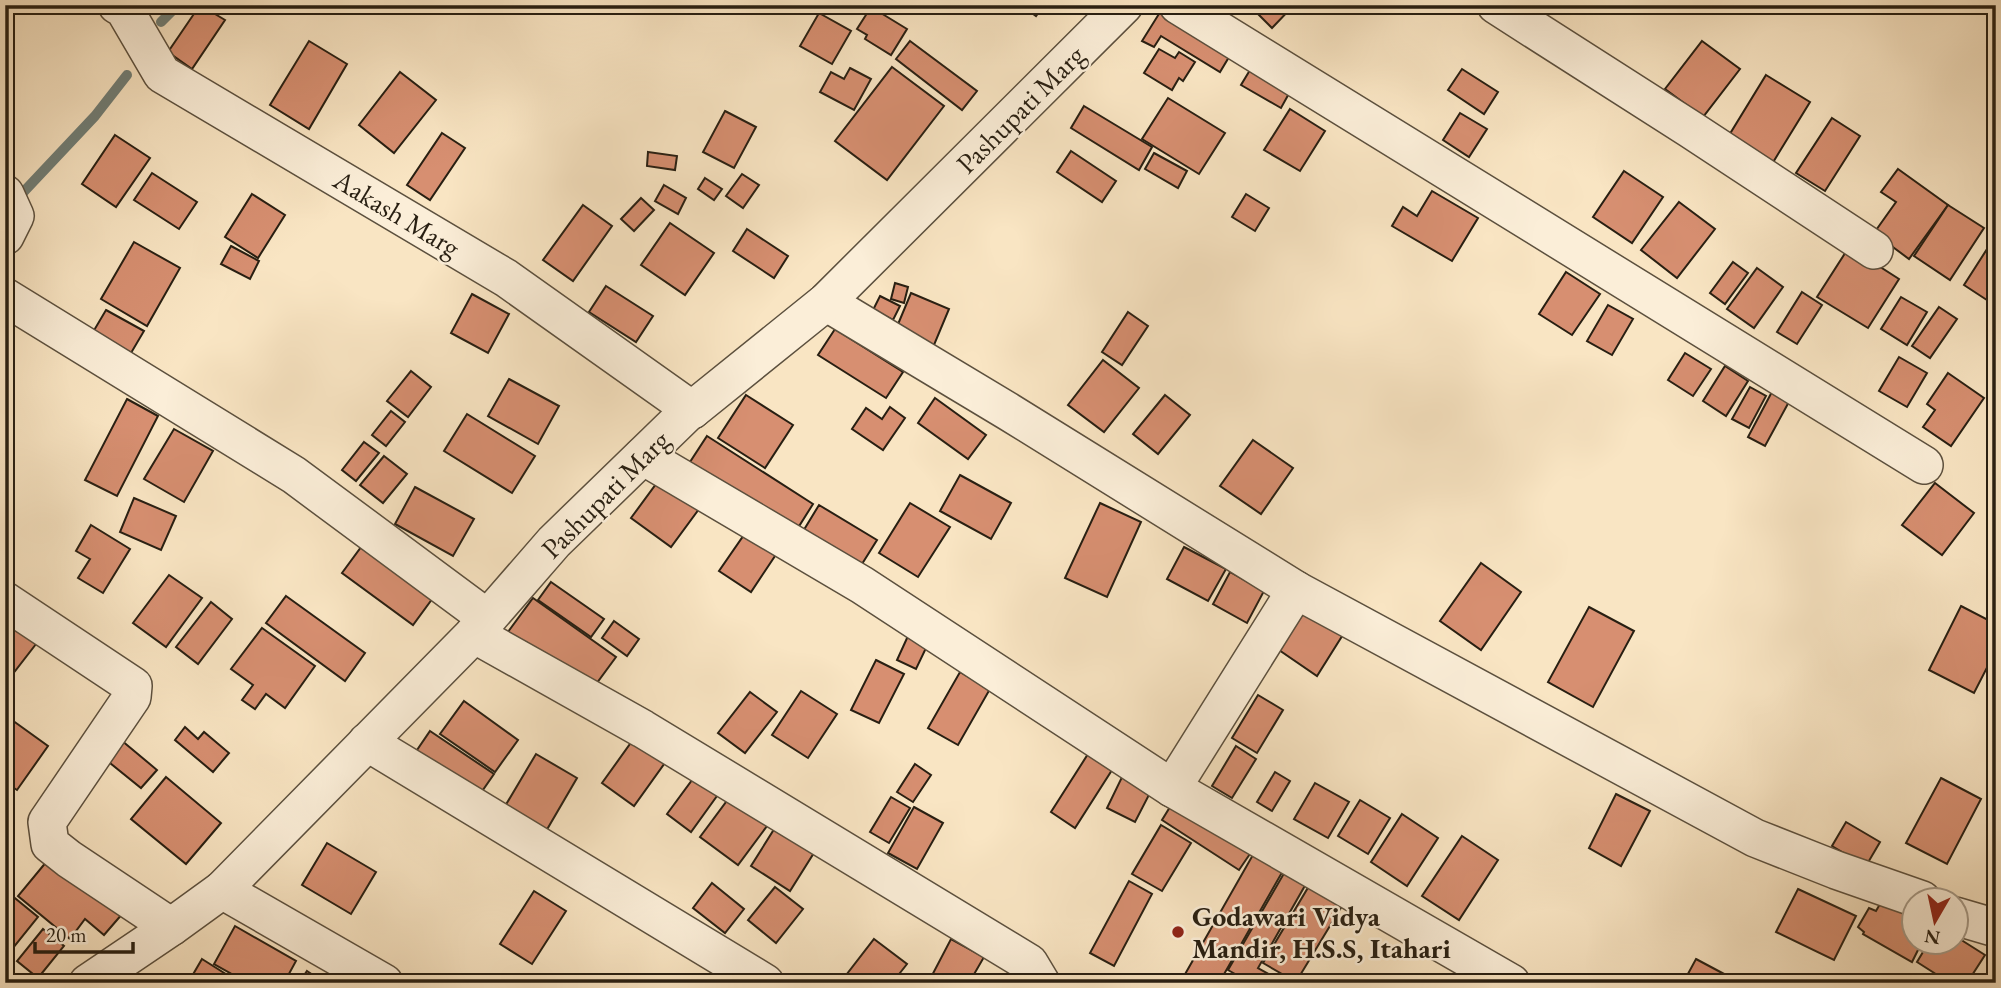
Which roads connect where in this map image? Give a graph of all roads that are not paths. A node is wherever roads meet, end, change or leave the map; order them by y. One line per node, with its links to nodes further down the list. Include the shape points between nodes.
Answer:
1 (117, 5): 8 (street, Aakash Marg, via 124,9 162,74 506,278)
2 (1124, 5): 7 (street, Pashupati Marg)
3 (1178, 5): 10 (street)
4 (1496, 5): 5 (street)
5 (1874, 250)
6 (5, 297): 13 (street, via 294,475)
7 (826, 302): 8 (street, Pashupati Marg); 11 (street)
8 (692, 410): 9 (street, Pashupati Marg)
9 (643, 456): 13 (street, Pashupati Marg, via 554,542); 15 (street, via 862,585)
10 (1924, 465)
11 (1296, 590): 15 (street); 17 (street, via 1755,838)
12 (5, 601): 19 (street, via 133,686 132,697 47,822 50,844)
13 (481, 626): 14 (street, Pashupati Marg); 24 (street, via 1029,963)
14 (366, 742): 16 (street, Pashupati Marg); 23 (street)
15 (1172, 788): 25 (street)
16 (222, 890): 19 (street, Pashupati Marg); 22 (street)
17 (1899, 893)
18 (1969, 920): 20 (street)
19 (171, 927): 21 (street, Pashupati Marg)
20 (1996, 928)
21 (88, 983)
22 (384, 983)
23 (765, 983)
24 (1041, 983)
25 (1511, 983)

